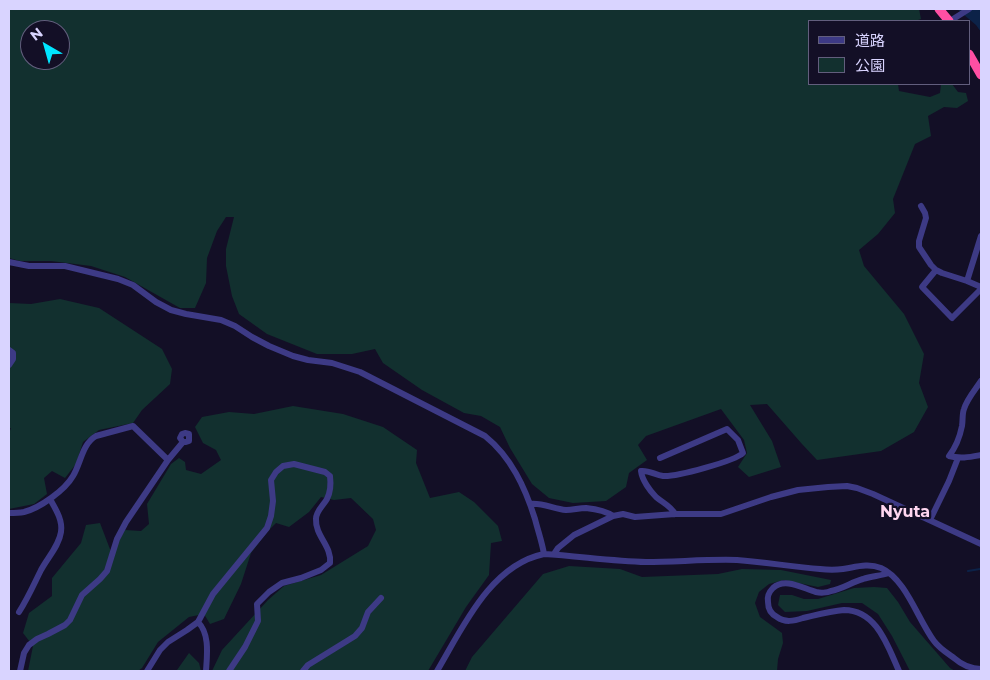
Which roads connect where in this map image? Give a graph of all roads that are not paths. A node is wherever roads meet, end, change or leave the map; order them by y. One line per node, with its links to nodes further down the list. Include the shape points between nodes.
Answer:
1 (939, 9): 3 (highway)
2 (970, 9): 4 (street)
3 (948, 20)
4 (951, 20)
5 (970, 56): 6 (highway)
6 (981, 75)
7 (921, 206): 10 (street, via 926,218 919,247)
8 (981, 236): 11 (street)
9 (9, 262): 22 (street, via 29,266 65,266 118,279 171,310 222,320 293,356 360,372 485,436 503,453)
10 (936, 270): 11 (street); 12 (street, via 922,287 952,318)
11 (967, 281): 12 (street)
12 (981, 288)
13 (9, 350): 14 (street, via 13,358)
14 (9, 365)
15 (981, 381): 19 (street, via 964,409 959,436 949,456)
16 (183, 442): 20 (street)
17 (981, 455): 19 (street)
18 (660, 458): 24 (street, via 727,428 738,440 742,453 733,459 690,472 664,476 643,470 641,475 650,490)
19 (958, 458): 26 (street)
20 (168, 460): 21 (street, via 133,426 96,436 85,446 73,476); 35 (street, via 126,522 107,571 82,595 65,625 29,645)
21 (50, 499): 23 (street, via 26,512); 32 (street, via 58,512 62,531)
22 (530, 504): 25 (street, via 566,510 587,508); 28 (street)
23 (9, 514)
24 (675, 514): 25 (street); 26 (street, via 721,514 798,490 847,486)
25 (613, 516): 29 (street, via 574,535)
26 (930, 520): 27 (street)
27 (981, 544)
28 (544, 554): 29 (street); 40 (street, via 533,556 497,579 476,604)
29 (554, 554): 30 (street, via 630,562 737,560 823,569 869,565)
30 (889, 573): 34 (street, via 913,604 935,642 965,666); 41 (street, via 864,578 830,592 781,583 770,591 768,608 774,616 793,621 844,610 864,615 879,629)
31 (381, 598): 39 (street, via 368,612 355,636)
32 (19, 612)
33 (198, 622): 36 (street, via 168,642); 37 (street, via 205,633); 38 (street, via 214,594 267,528 273,501 271,480 276,472 283,466 294,464 330,476 327,499 316,519 317,529 331,557 330,563 322,570 282,583 257,604 258,621)
34 (981, 669)
35 (20, 671)
36 (147, 671)
37 (206, 671)
38 (229, 671)
39 (303, 671)
40 (437, 671)
41 (899, 671)

